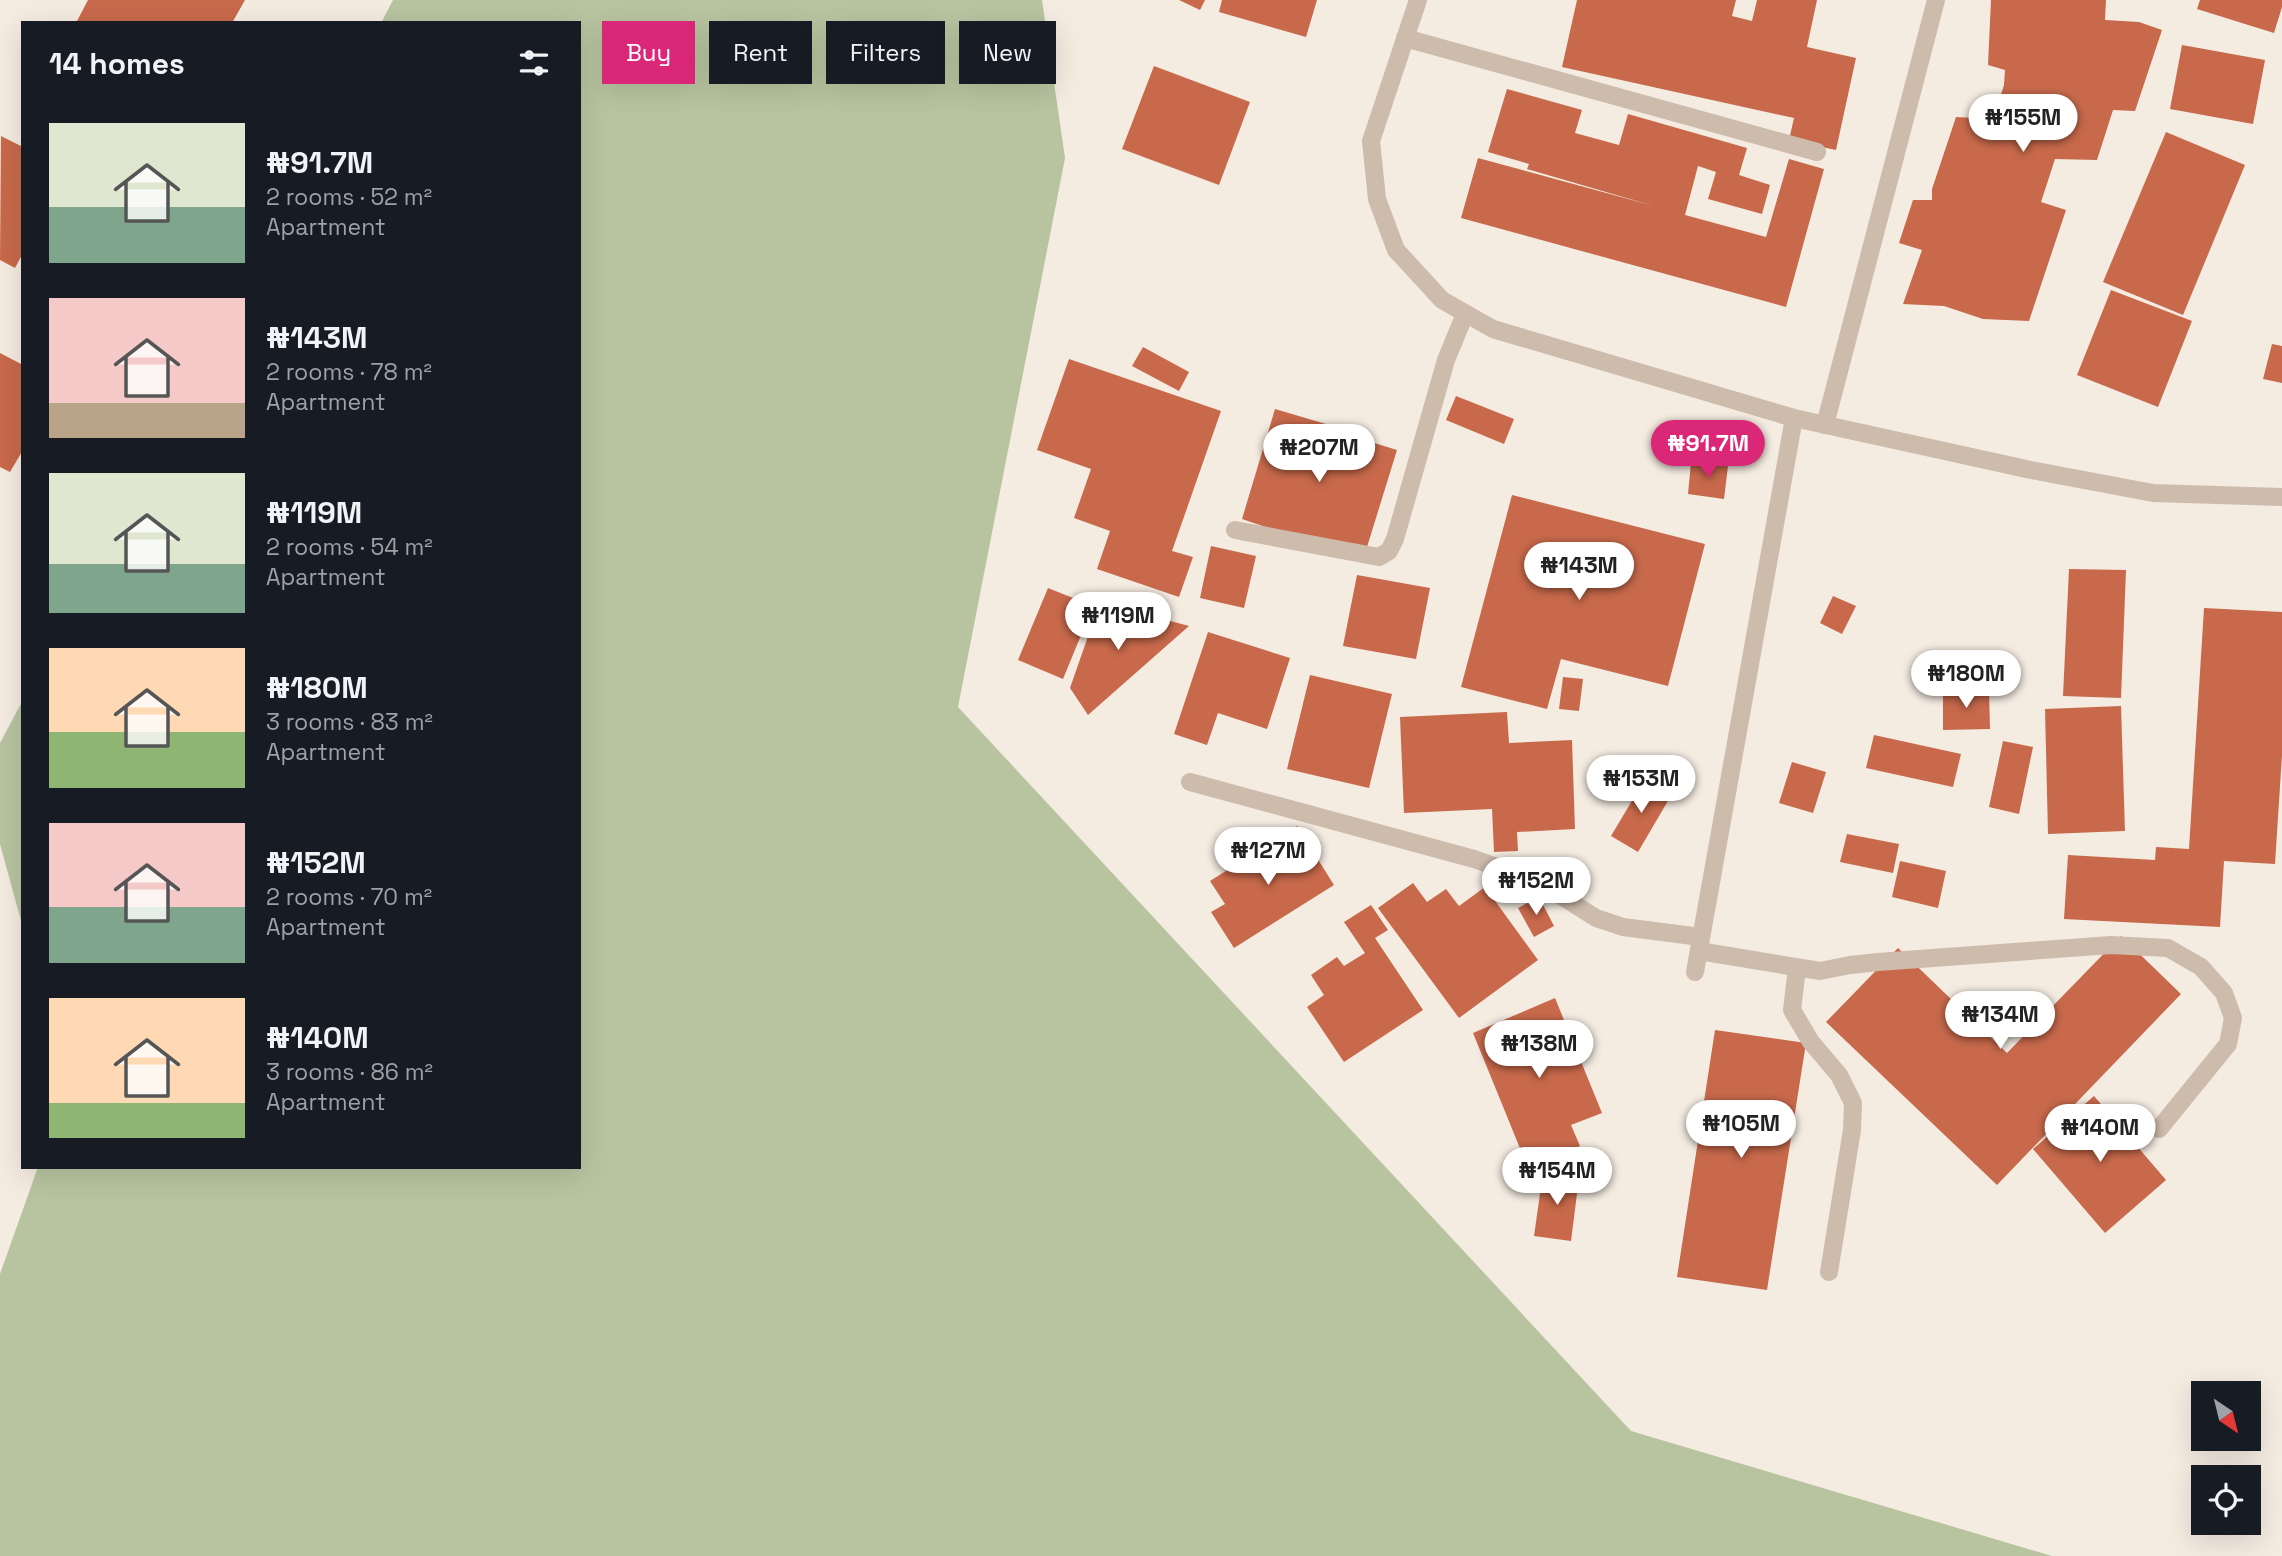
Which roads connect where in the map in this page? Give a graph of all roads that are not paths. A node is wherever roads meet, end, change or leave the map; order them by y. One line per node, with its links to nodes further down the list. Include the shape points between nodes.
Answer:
1 (1418, 0): 3 (street)
2 (1936, 0): 7 (street)
3 (1405, 38): 4 (street); 5 (street, via 1371,141 1377,199 1396,250 1442,300)
4 (1817, 152)
5 (1465, 314): 6 (street, via 1493,330); 9 (street, via 1446,360 1389,551 1379,557)
6 (1794, 418): 7 (street); 11 (street)
7 (1825, 425): 8 (street, via 2153,493)
8 (2282, 497)
9 (1236, 530)
10 (1190, 782): 11 (street, via 1474,859 1547,887 1595,918)
11 (1700, 944): 12 (street); 13 (street)
12 (1797, 968): 14 (street, via 1821,971 1878,962 2110,945 2168,947 2201,967 2224,993 2233,1018 2228,1044); 15 (street, via 1792,1010 1839,1075 1853,1103)
13 (1695, 972)
14 (2159, 1129)
15 (1829, 1272)

